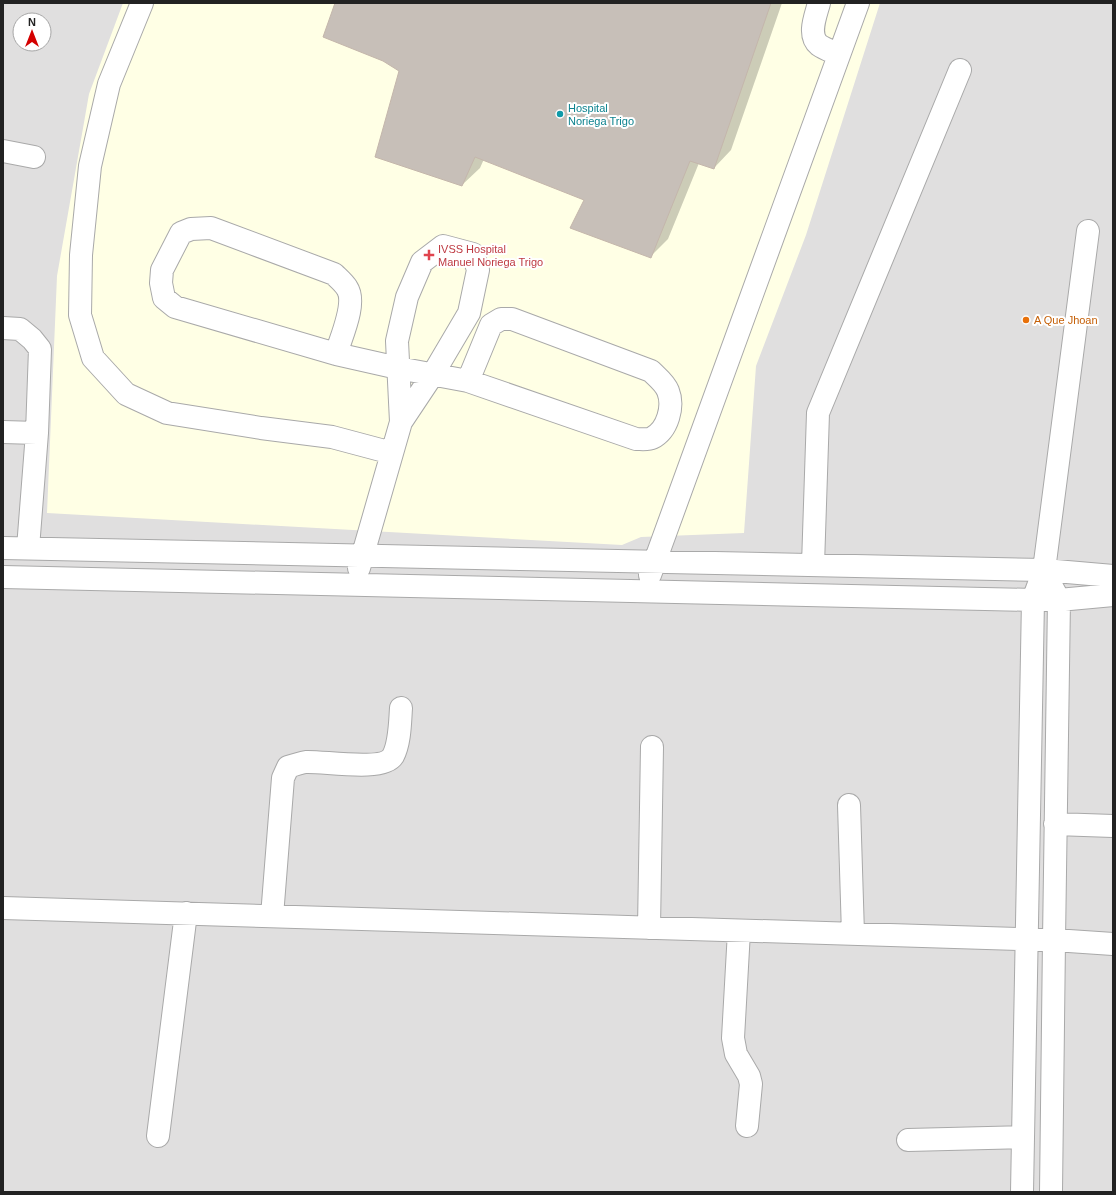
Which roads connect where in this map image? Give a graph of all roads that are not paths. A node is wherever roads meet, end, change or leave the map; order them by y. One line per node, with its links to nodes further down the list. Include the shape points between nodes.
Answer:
1 (142, 3): 17 (street, via 109,84 90,166 81,255 80,316 94,358 126,394 167,412 332,437)
2 (819, 3): 4 (street, via 813,26 813,38)
3 (858, 3): 4 (street)
4 (839, 55): 21 (street)
5 (960, 70): 22 (street, via 818,413)
6 (3, 151): 7 (street)
7 (34, 157)
8 (1088, 232): 23 (street)
9 (3, 328): 16 (street, via 20,329 40,349)
10 (336, 354): 10 (street, via 175,307 164,298 162,270 181,233 191,229 211,228 334,274 347,288 351,301); 11 (street)
11 (398, 368): 12 (street); 12 (street, via 397,340 407,297 422,262 443,246 473,254 478,270 468,313); 14 (street)
12 (434, 374): 13 (street); 14 (street)
13 (468, 381): 13 (street, via 636,439 651,439 662,430 668,418 668,390 652,371 512,318 501,318 491,325)
14 (401, 422): 17 (street)
15 (3, 432): 16 (street)
16 (38, 433): 19 (street)
17 (392, 453): 20 (street)
18 (3, 548): 19 (street)
19 (28, 548): 20 (street)
20 (362, 555): 21 (street); 26 (street)
21 (654, 561): 22 (street); 27 (street)
22 (813, 565): 23 (street)
23 (1044, 570): 24 (street); 29 (street); 30 (street)
24 (1113, 576)
25 (3, 577): 26 (street)
26 (355, 585): 27 (street)
27 (645, 591): 29 (street)
28 (1113, 595): 30 (street)
29 (1033, 600): 30 (street); 42 (street)
30 (1059, 600): 34 (street)
31 (401, 708): 38 (street, via 398,741 392,757 384,762 357,765 305,762 288,767 283,778)
32 (652, 746): 39 (street)
33 (849, 805): 41 (street)
34 (1055, 824): 35 (street); 43 (street)
35 (1113, 826)
36 (3, 908): 37 (street)
37 (186, 913): 38 (street); 46 (street)
38 (272, 916): 39 (street)
39 (649, 928): 40 (street)
40 (739, 931): 41 (street); 45 (street, via 733,1038 736,1054 751,1084)
41 (853, 934): 42 (street)
42 (1027, 940): 43 (street); 47 (street)
43 (1054, 940): 44 (street); 50 (street)
44 (1113, 944)
45 (747, 1126)
46 (158, 1136)
47 (1023, 1137): 48 (street); 49 (street)
48 (908, 1140)
49 (1022, 1192)
50 (1051, 1192)

